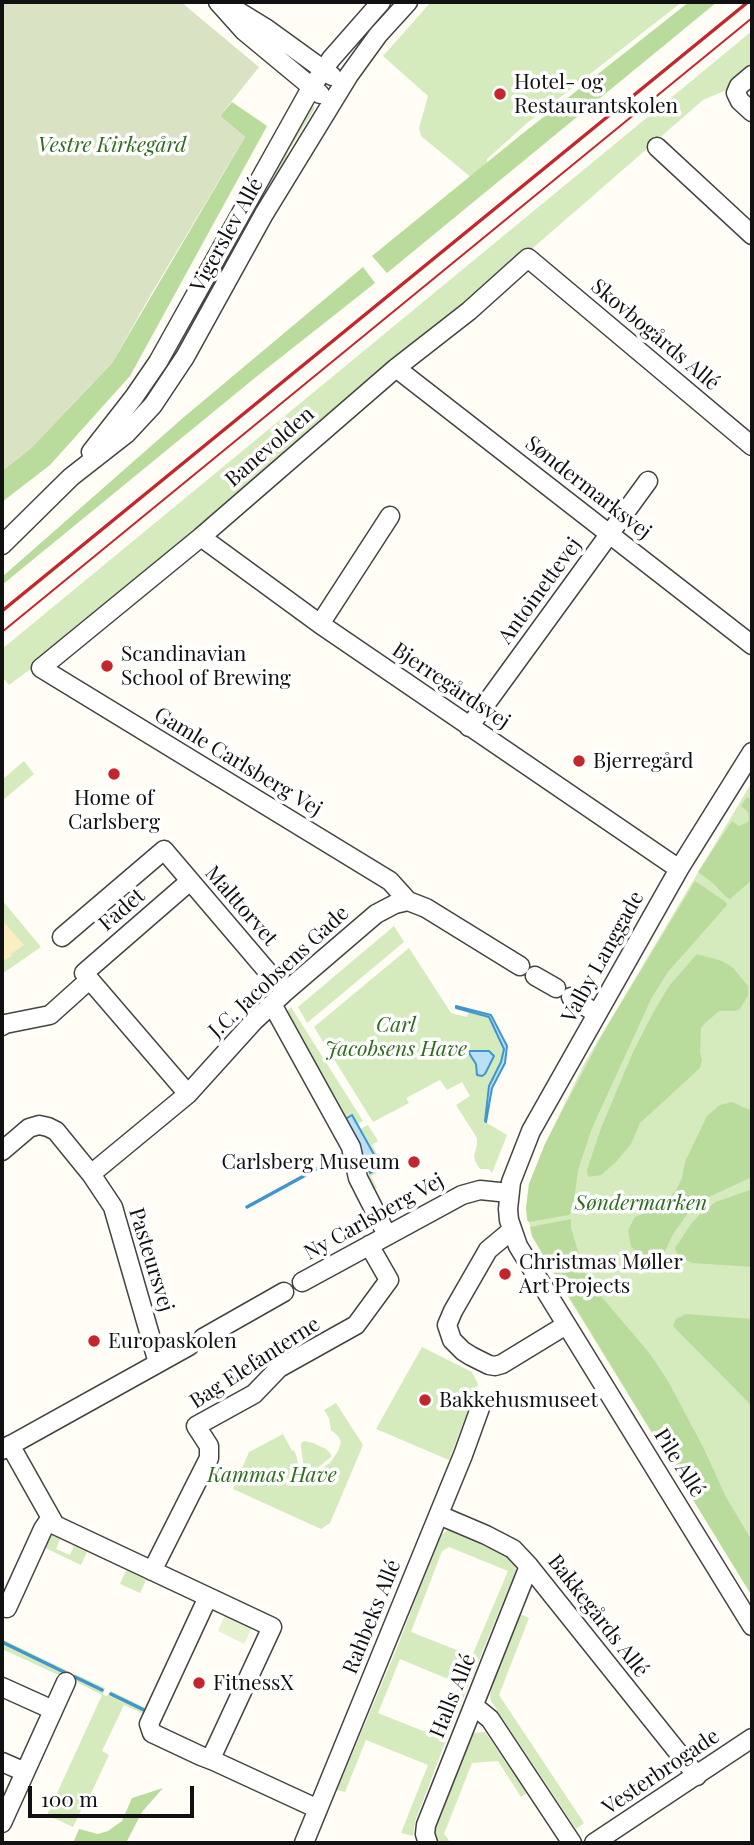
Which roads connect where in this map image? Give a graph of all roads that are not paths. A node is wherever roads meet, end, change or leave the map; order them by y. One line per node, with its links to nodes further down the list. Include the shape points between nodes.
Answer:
1 (218, 2): 8 (street, via 244,31)
2 (223, 2): 5 (street)
3 (381, 2): 5 (street, Vigerslev Allé)
4 (408, 2): 7 (street, Vigerslev Allé)
5 (323, 70): 7 (street); 8 (street, Vigerslev Allé)
6 (752, 75): 10 (street, via 736,93)
7 (343, 85): 9 (street, Vigerslev Allé)
8 (311, 88): 9 (street); 16 (street, Vigerslev Allé, via 158,362)
9 (332, 103): 16 (street, Vigerslev Allé, via 153,405)
10 (752, 112)
11 (657, 147): 12 (street)
12 (752, 235)
13 (528, 258): 14 (street, Banevolden); 15 (street, Skovbogårds Allé)
14 (396, 368): 19 (street, Søndermarksvej); 20 (street, Banevolden)
15 (752, 446)
16 (71, 477): 21 (street, Vigerslev Allé)
17 (648, 481): 19 (street, Antoinettevej)
18 (390, 516): 22 (street)
19 (610, 533): 23 (street, Søndermarksvej); 25 (street, Antoinettevej)
20 (201, 537): 22 (street, Bjerregårdsvej); 24 (street, Banevolden)
21 (2, 545)
22 (320, 624): 25 (street, Bjerregårdsvej)
23 (752, 645)
24 (41, 668): 29 (street, Gamle Carlsberg Vej, via 390,881)
25 (469, 727): 27 (street, Bjerregårdsvej)
26 (752, 751): 27 (street, Valby Langgade)
27 (679, 869): 33 (street, Valby Langgade)
28 (190, 881): 30 (street, Malttorvet, via 164,850); 31 (street, Fadet); 32 (street, Malttorvet)
29 (408, 901): 32 (street, J.C. Jacobsens Gade, via 376,914); 33 (street)
30 (62, 937)
31 (87, 976): 34 (street, Fadet, via 50,1015); 35 (street)
32 (279, 998): 35 (street, J.C. Jacobsens Gade); 40 (street, Malttorvet, via 351,1147 358,1178)
33 (597, 1014): 38 (street, Valby Langgade, via 531,1131)
34 (2, 1026)
35 (188, 1094): 37 (street, J.C. Jacobsens Gade)
36 (2, 1151): 37 (street, Pasteursvej, via 29,1128 48,1126)
37 (91, 1174): 45 (street, Pasteursvej, via 113,1207)
38 (509, 1193): 39 (street, Pile Allé); 40 (street, Ny Carlsberg Vej, via 471,1191)
39 (512, 1230): 44 (street, Pile Allé); 44 (street, via 488,1250 453,1311 447,1325 452,1340 463,1351 495,1366)
40 (387, 1236): 41 (street, Ny Carlsberg Vej)
41 (369, 1245): 42 (street, Ny Carlsberg Vej); 51 (street, Bag Elefanterne, via 390,1280 356,1325 279,1368 254,1394 197,1426 209,1446 209,1458)
42 (302, 1282)
43 (284, 1292): 45 (street)
44 (566, 1325): 54 (street, Pile Allé)
45 (158, 1363): 47 (street)
46 (481, 1408): 48 (street, Rahbeks Allé)
47 (6, 1448): 49 (street)
48 (439, 1515): 50 (street, Bakkegårds Allé, via 513,1549); 64 (street, Rahbeks Allé)
49 (50, 1519): 51 (street); 53 (street)
50 (529, 1566): 57 (street, Halls Allé); 63 (street, Bakkegårds Allé)
51 (152, 1570): 52 (street)
52 (208, 1597): 60 (street, via 149,1724 152,1732); 60 (street, via 272,1627)
53 (7, 1608)
54 (752, 1626)
55 (66, 1682): 58 (street)
56 (2, 1687): 58 (street)
57 (474, 1706): 67 (street, Halls Allé, via 426,1825); 68 (street, via 490,1719)
58 (53, 1710): 62 (street)
59 (752, 1738): 63 (street, Vesterbrogade)
60 (214, 1760): 64 (street)
61 (2, 1762): 62 (street)
62 (25, 1772): 65 (street)
63 (696, 1776): 69 (street, Vesterbrogade)
64 (318, 1809): 66 (street, Rahbeks Allé)
65 (2, 1823)
66 (304, 1843)
67 (428, 1843)
68 (572, 1843)
69 (594, 1843)

